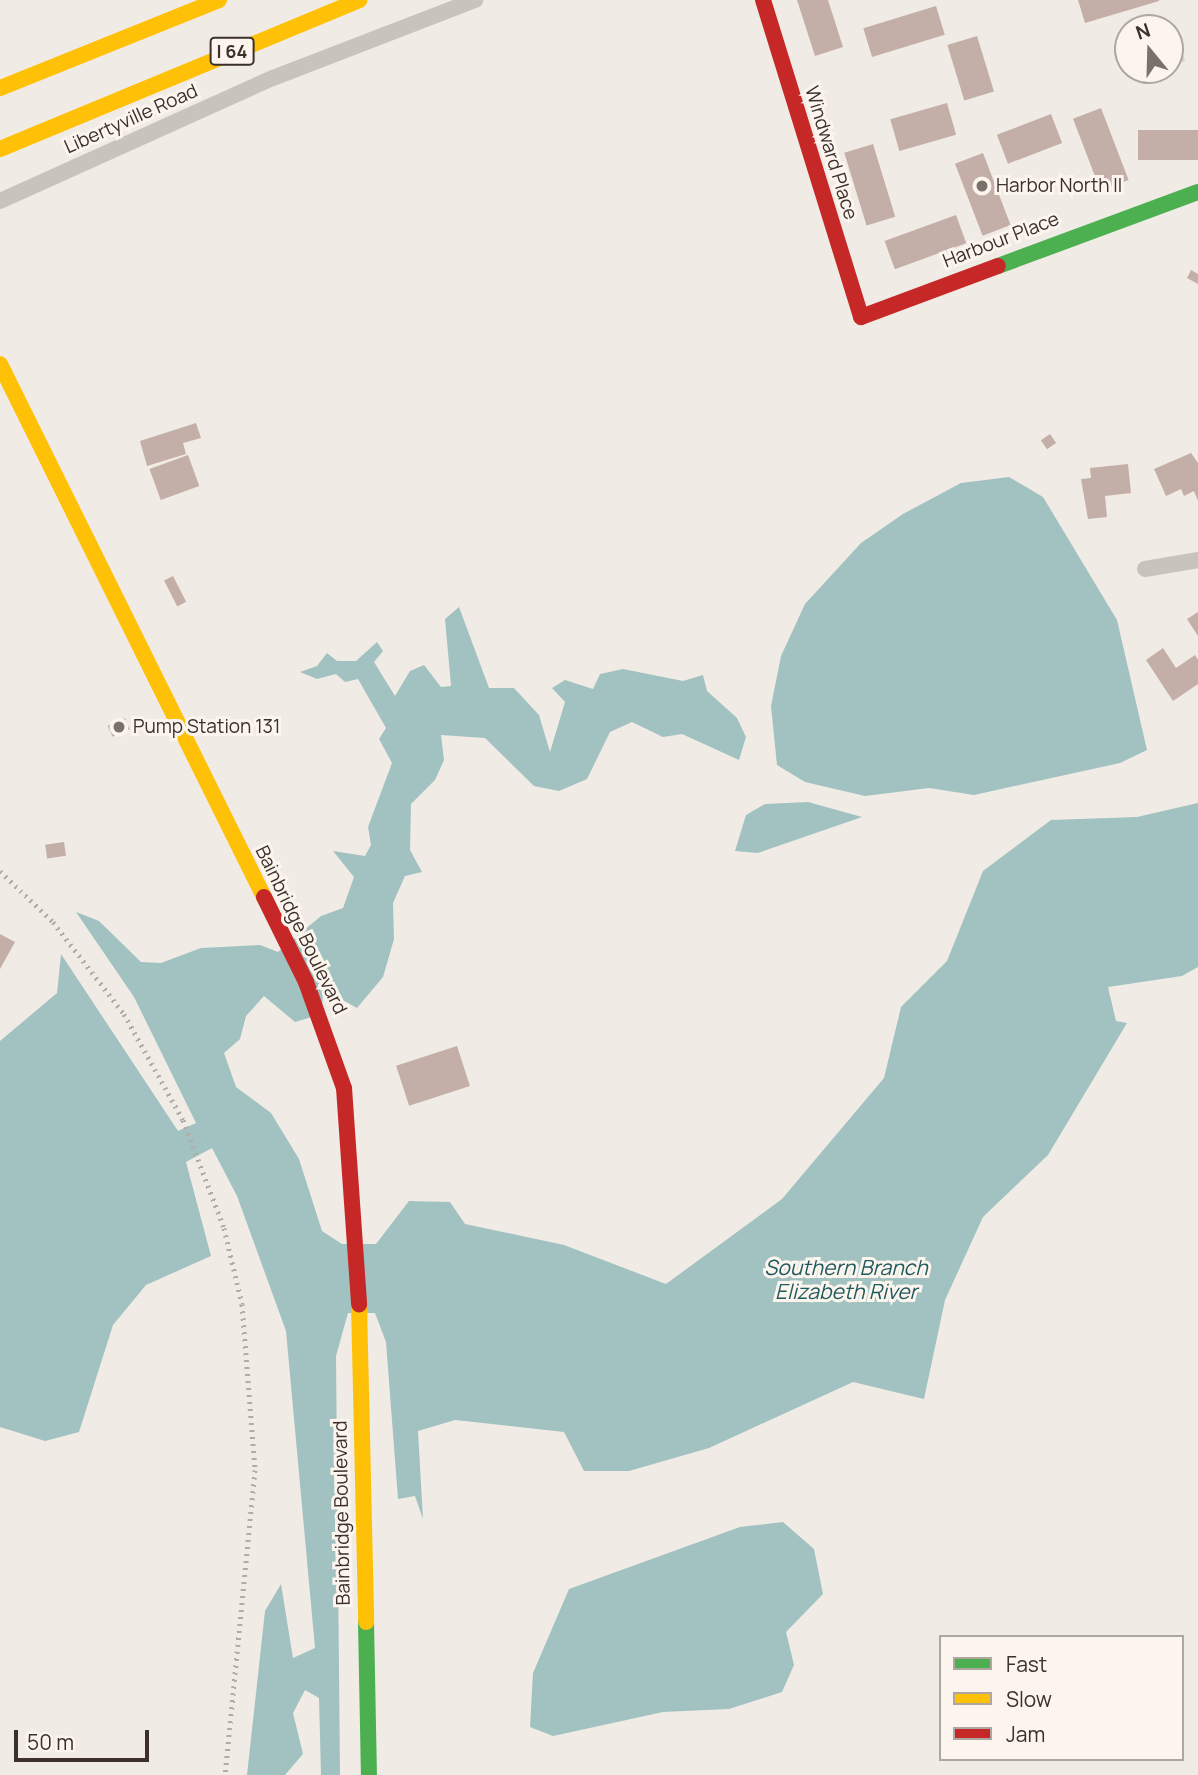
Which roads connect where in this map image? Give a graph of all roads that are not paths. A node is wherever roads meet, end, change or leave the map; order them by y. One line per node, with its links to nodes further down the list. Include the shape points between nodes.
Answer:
1 (183, 0): 6 (main road)
2 (219, 0): 7 (main road)
3 (359, 0): 8 (main road, I 64)
4 (475, 0): 12 (street, Libertyville Road, via 273,78)
5 (763, 0): 13 (main road, Windward Place)
6 (0, 69)
7 (0, 88)
8 (105, 100): 9 (main road); 10 (main road, I 64)
9 (0, 130)
10 (0, 149)
11 (1198, 192): 13 (main road, Harbour Place)
12 (0, 201)
13 (861, 317)
14 (0, 364): 17 (main road, Bainbridge Boulevard, via 279,925 329,1039 350,1113 358,1242)
15 (1198, 560): 16 (street)
16 (1145, 569)
17 (369, 1775)

